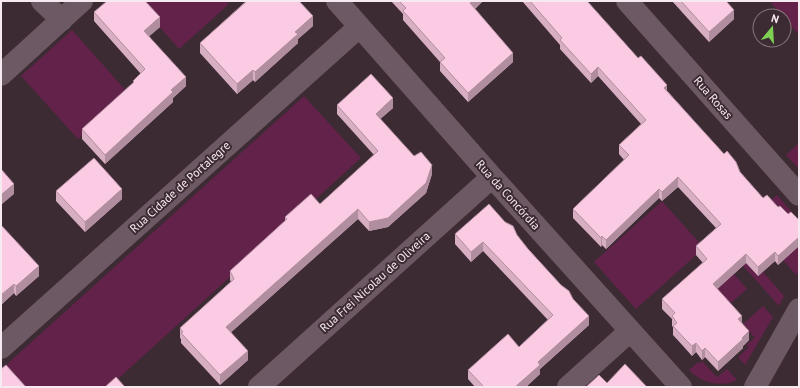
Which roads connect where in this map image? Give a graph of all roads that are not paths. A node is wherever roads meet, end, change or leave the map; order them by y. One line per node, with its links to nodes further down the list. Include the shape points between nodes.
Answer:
1 (42, 1): 5 (street)
2 (82, 1): 5 (street)
3 (337, 1): 6 (street, Rua da Concórdia)
4 (628, 1): 9 (street, Rua Rosas)
5 (62, 20): 7 (street)
6 (359, 27): 8 (street, Rua da Concórdia); 12 (street, Rua Cidade de Portalegre)
7 (1, 75)
8 (492, 177): 11 (street, Rua da Concórdia); 13 (street, Rua Frei Nicolau de Oliveira)
9 (799, 195)
10 (799, 308): 16 (street)
11 (630, 331): 14 (street); 15 (street, Rua da Concórdia)
12 (1, 348)
13 (259, 387)
14 (568, 387)
15 (681, 387)
16 (755, 387)

